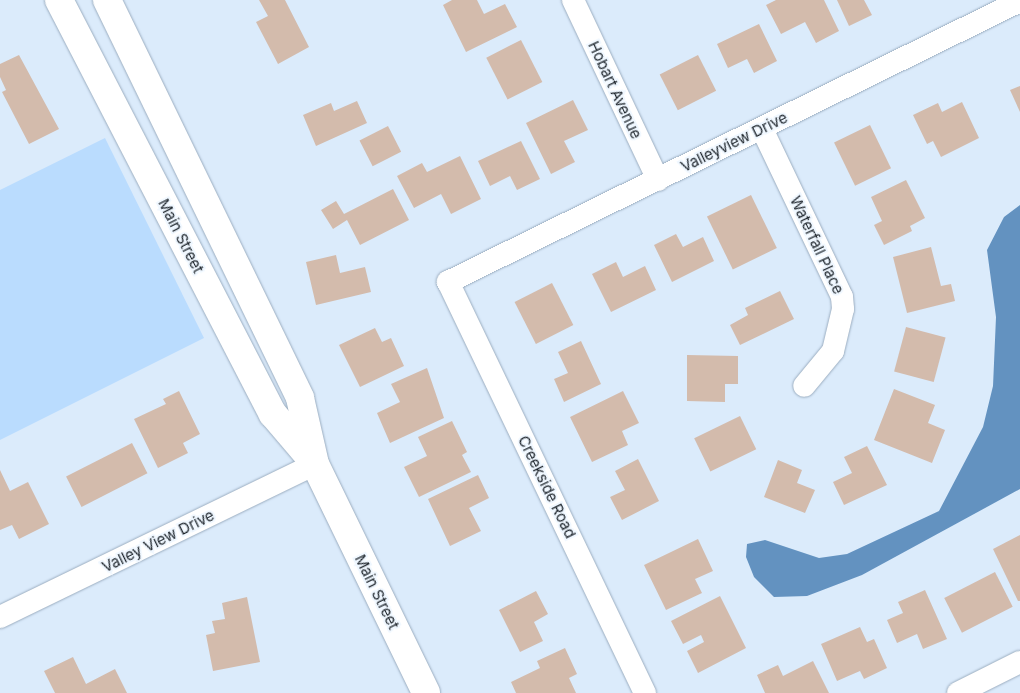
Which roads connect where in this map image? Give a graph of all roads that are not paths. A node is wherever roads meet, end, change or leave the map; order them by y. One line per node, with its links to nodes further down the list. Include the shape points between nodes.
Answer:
1 (59, 0): 9 (main road, Main Street, via 273,414)
2 (107, 0): 9 (main road, Main Street, via 300,398)
3 (573, 0): 6 (street, Hobart Avenue)
4 (1020, 1): 5 (street, Valleyview Drive)
5 (762, 129): 6 (street, Valleyview Drive); 8 (street, Waterfall Place, via 842,297 833,351)
6 (658, 180): 7 (street, Valleyview Drive)
7 (448, 282): 13 (street, Creekside Road)
8 (804, 386)
9 (315, 464): 10 (street, Valley View Drive); 12 (main road, Main Street)
10 (0, 617)
11 (1020, 662): 14 (street)
12 (426, 693)
13 (645, 693)
14 (958, 693)

